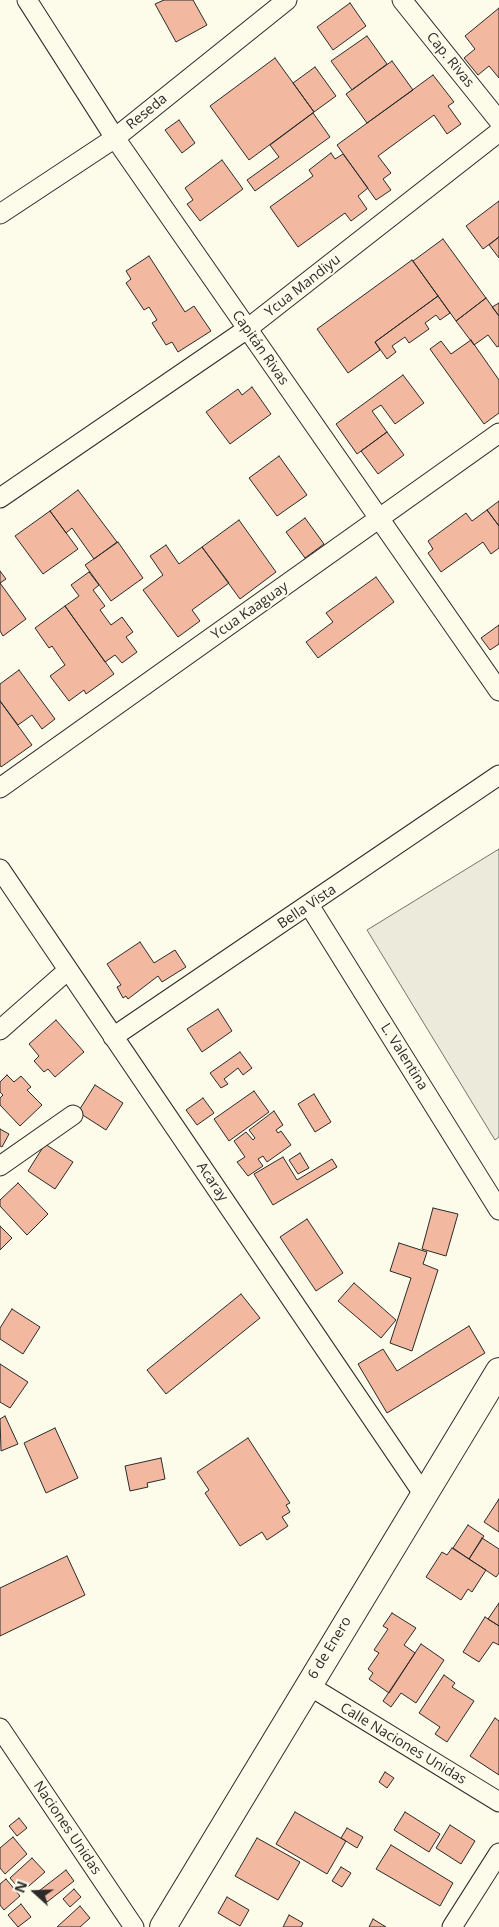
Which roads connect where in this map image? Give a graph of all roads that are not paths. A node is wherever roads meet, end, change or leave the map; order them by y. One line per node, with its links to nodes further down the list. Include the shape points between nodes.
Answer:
1 (27, 0): 6 (street, Capitán Rivas)
2 (287, 0): 6 (street, Reseda)
3 (402, 0): 4 (street, Cap. Rivas)
4 (499, 121)
5 (499, 132): 8 (street, Ycua Mandiyu)
6 (115, 138): 7 (street, Reseda); 8 (street, Capitán Rivas)
7 (0, 214)
8 (247, 330): 10 (street, Ycua Mandiyu); 11 (street, Capitán Rivas)
9 (499, 433): 11 (street, Ycua Kaaguay)
10 (0, 498)
11 (378, 519): 12 (street, Capitán Rivas); 14 (street, Ycua Kaaguay)
12 (499, 691)
13 (499, 775): 16 (street, Bella Vista)
14 (0, 788)
15 (0, 869): 17 (street, Acaray)
16 (309, 905): 19 (street, Bella Vista); 22 (street, L. Valentina)
17 (68, 970): 18 (street); 19 (street, Acaray)
18 (0, 1030)
19 (113, 1037): 24 (street, Acaray)
20 (73, 1115): 21 (street)
21 (0, 1166)
22 (499, 1210)
23 (499, 1371): 24 (main road, 6 de Enero)
24 (424, 1495): 25 (main road, 6 de Enero)
25 (308, 1685): 27 (street, Calle Naciones Unidas); 30 (main road, 6 de Enero)
26 (0, 1728): 29 (street, Naciones Unidas)
27 (499, 1802)
28 (499, 1853): 31 (street)
29 (134, 1927)
30 (163, 1927)
31 (452, 1927)

